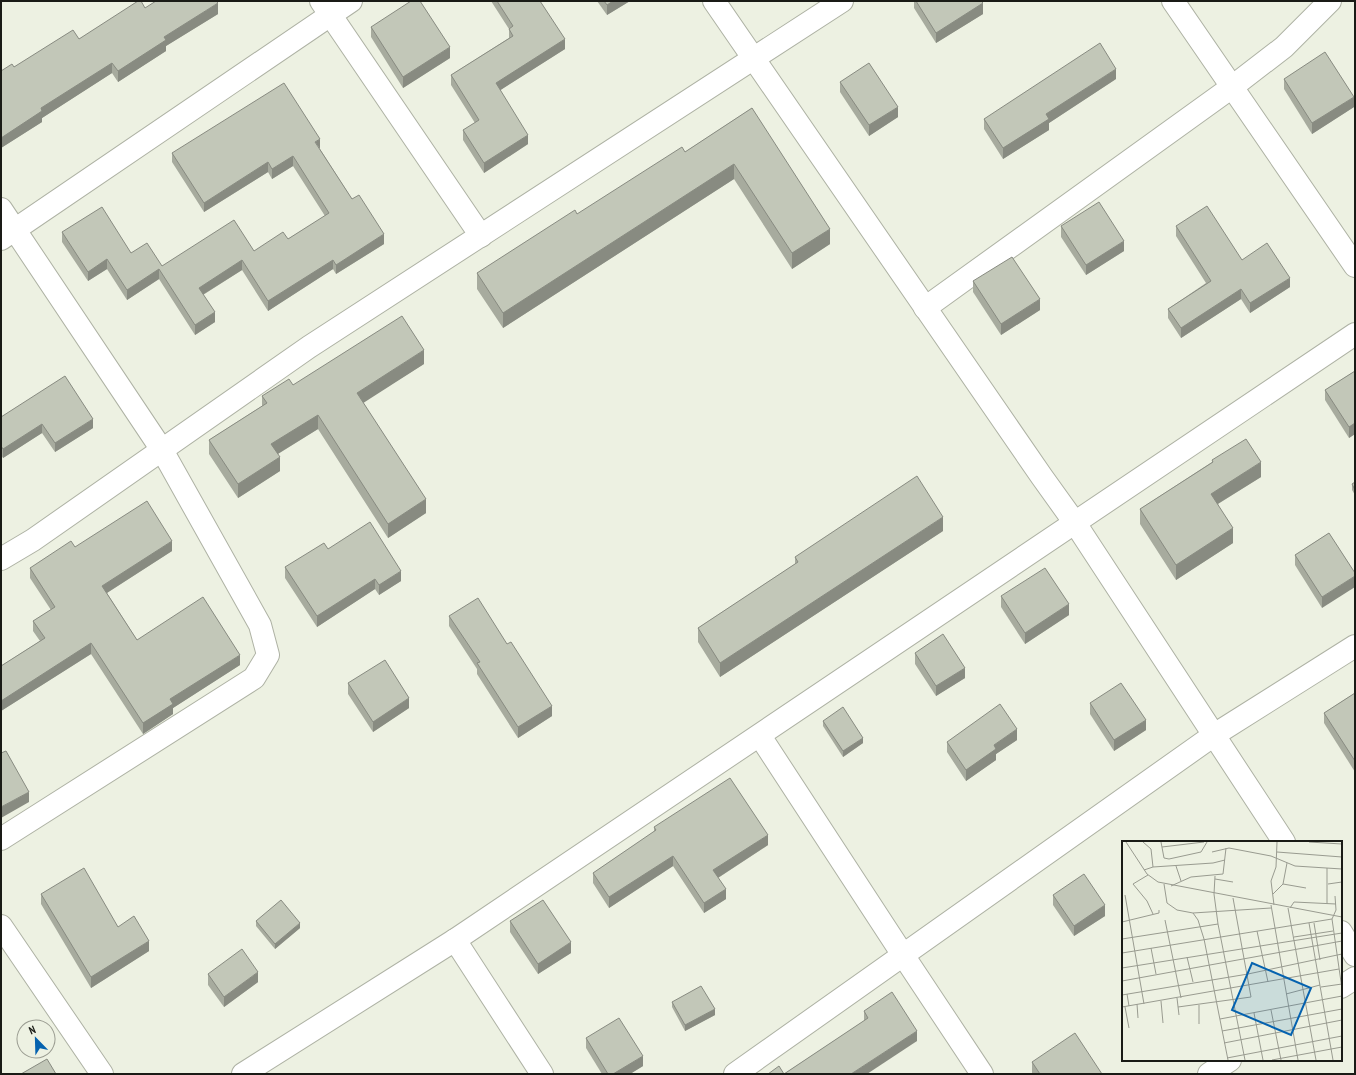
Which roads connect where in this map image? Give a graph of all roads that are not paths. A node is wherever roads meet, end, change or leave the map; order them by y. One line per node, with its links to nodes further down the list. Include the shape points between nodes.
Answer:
1 (351, 1): 6 (street)
2 (714, 1): 7 (street)
3 (842, 1): 7 (street)
4 (1173, 1): 8 (street)
5 (1330, 1): 8 (street, via 1284,47)
6 (326, 8): 10 (street); 11 (street)
7 (755, 59): 11 (street); 13 (street)
8 (1232, 87): 12 (street); 13 (street)
9 (1, 209): 10 (street)
10 (8, 235): 15 (street)
11 (481, 236): 15 (street, via 309,347)
12 (1355, 266)
13 (925, 308): 16 (street)
14 (1355, 334): 16 (street)
15 (162, 450): 17 (street, via 33,540); 21 (street, via 260,625 268,655 254,678)
16 (1076, 523): 19 (street); 20 (street)
17 (1, 559)
18 (1355, 646): 19 (street)
19 (1214, 735): 22 (street); 27 (street)
20 (760, 736): 25 (street); 27 (street)
21 (1, 839)
22 (1283, 841)
23 (1, 926): 31 (street)
24 (1342, 934): 26 (street)
25 (455, 940): 32 (street); 33 (street)
26 (1355, 955)
27 (903, 956): 34 (street); 35 (street)
28 (1355, 978): 29 (street)
29 (1342, 986)
30 (1228, 1061): 36 (street)
31 (102, 1074)
32 (243, 1074)
33 (542, 1074)
34 (735, 1074)
35 (982, 1074)
36 (1209, 1074)

